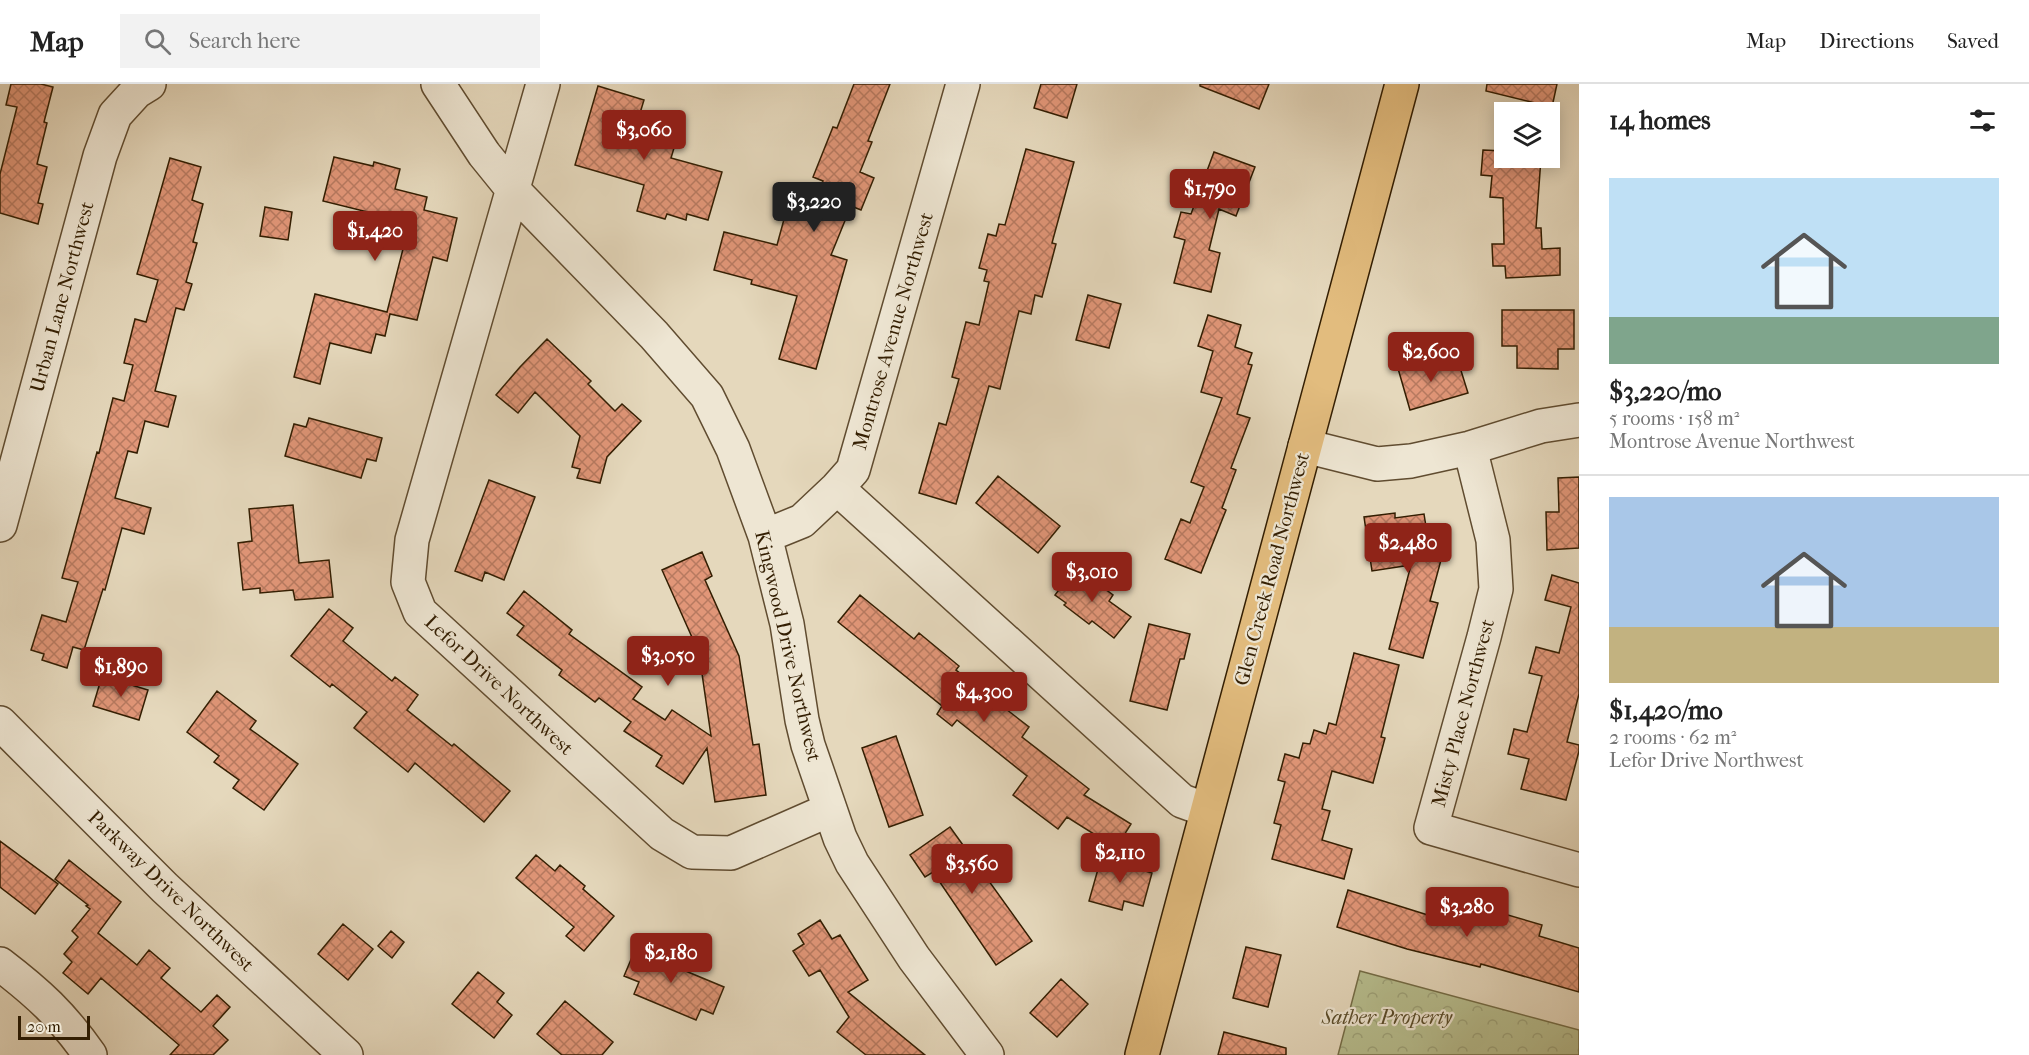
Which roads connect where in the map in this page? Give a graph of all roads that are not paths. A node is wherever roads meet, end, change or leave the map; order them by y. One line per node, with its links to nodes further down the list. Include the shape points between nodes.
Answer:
1 (149, 84): 11 (street, Urban Lane Northwest, via 115,115 100,156)
2 (438, 84): 6 (street, Kingwood Drive Northwest, via 484,154)
3 (543, 84): 6 (street, Lefor Drive Northwest)
4 (963, 84): 10 (street, Montrose Avenue Northwest, via 861,447 853,470)
5 (1402, 84): 8 (main road, Glen Creek Road Northwest)
6 (514, 191): 12 (street, Kingwood Drive Northwest, via 654,335 707,396 741,468); 14 (street, Lefor Drive Northwest, via 412,540 408,582 420,612 662,834 692,852 730,853)
7 (1579, 420): 9 (street, via 1541,426)
8 (1305, 446): 9 (street, via 1377,464 1411,462); 15 (main road, Glen Creek Road Northwest)
9 (1470, 448): 16 (street, Misty Place Northwest, via 1494,540 1496,589 1431,828)
10 (837, 488): 12 (street, Montrose Avenue Northwest, via 802,521); 15 (street, via 1182,801)
11 (0, 525)
12 (765, 536): 14 (street, Kingwood Drive Northwest, via 787,624 804,728)
13 (0, 723): 19 (street, Parkway Drive Northwest, via 165,888)
14 (829, 810): 20 (street, Kingwood Drive Northwest, via 852,863 881,908)
15 (1207, 810): 21 (main road, Glen Creek Road Northwest)
16 (1579, 870)
17 (0, 964): 18 (street, via 36,991)
18 (90, 1055)
19 (346, 1055)
20 (987, 1055)
21 (1142, 1055)

